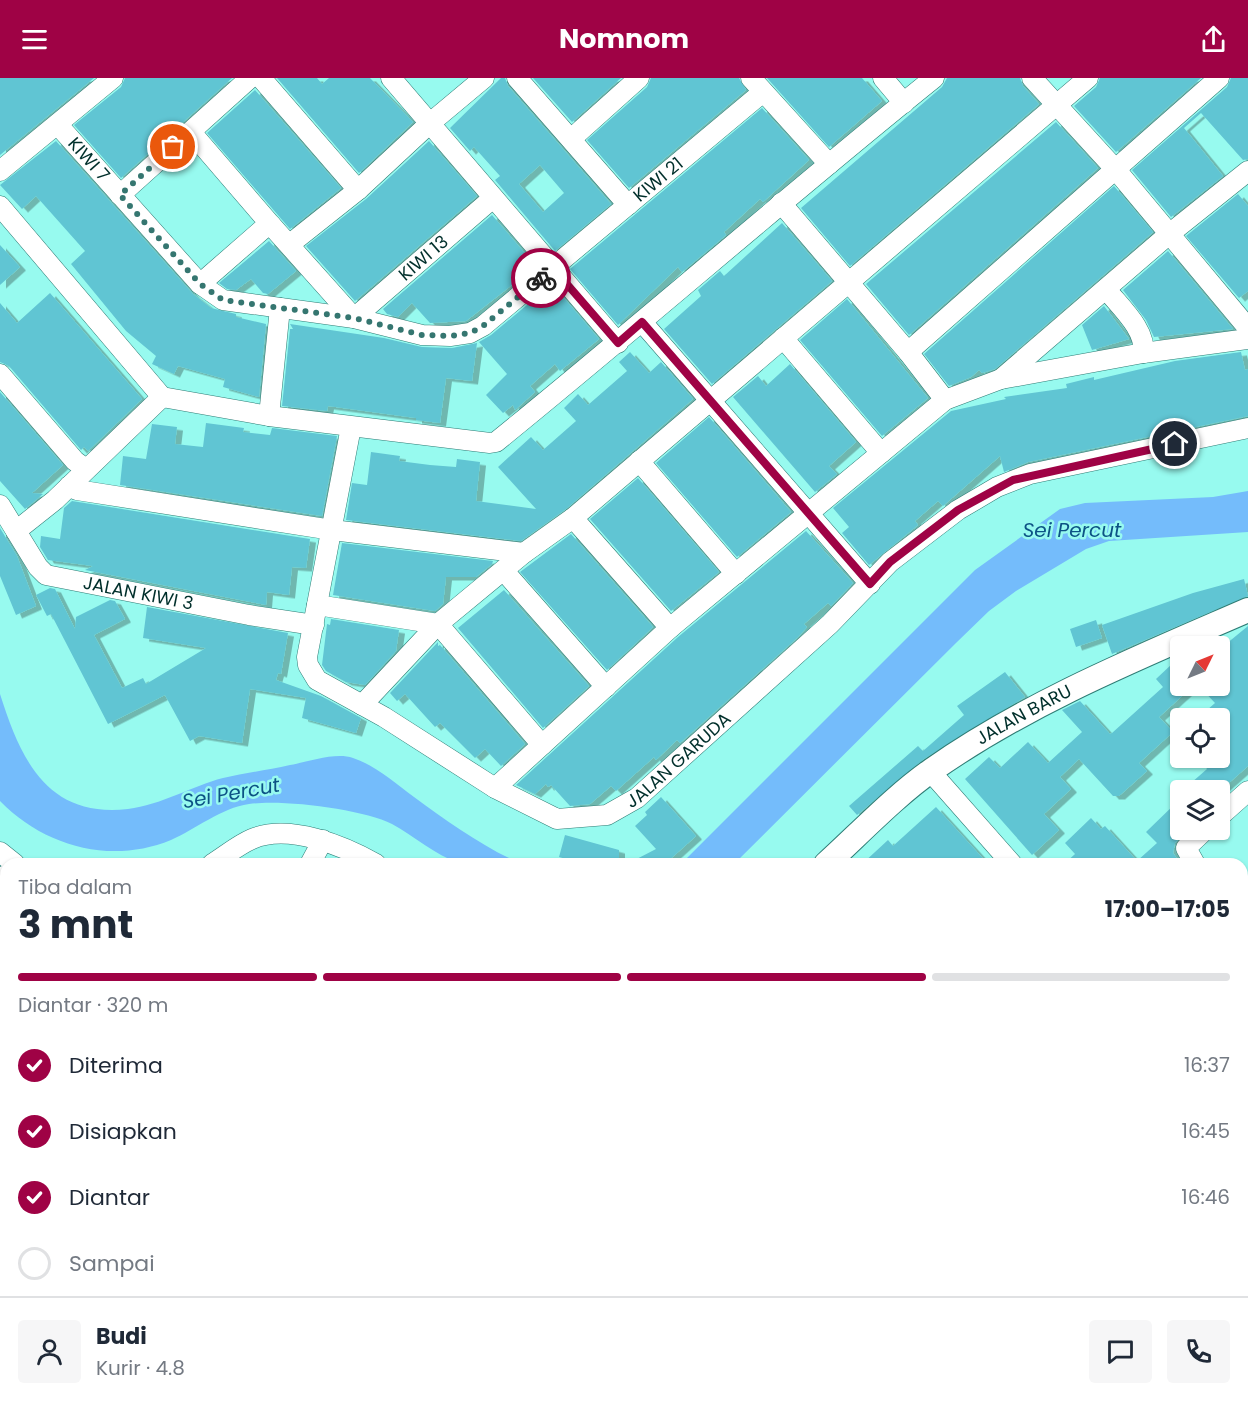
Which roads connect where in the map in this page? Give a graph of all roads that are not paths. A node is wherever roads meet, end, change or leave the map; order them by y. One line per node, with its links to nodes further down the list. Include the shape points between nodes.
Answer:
1 (113, 78): 17 (street)
2 (250, 78): 18 (street)
3 (261, 78): 24 (street)
4 (391, 78): 16 (street)
5 (484, 78): 16 (street)
6 (517, 78): 19 (street)
7 (639, 78): 19 (street)
8 (883, 78): 14 (street)
9 (934, 78): 14 (street)
10 (1032, 78): 15 (street)
11 (1088, 78): 15 (street)
12 (1219, 78): 22 (street)
13 (757, 85): 20 (street); 28 (street, KIWI 21)
14 (904, 103): 20 (street)
15 (1058, 105): 22 (street); 34 (street)
16 (429, 124): 24 (street); 26 (street)
17 (58, 125): 21 (street); 25 (street, KIWI 7)
18 (191, 132): 25 (street); 30 (street)
19 (571, 139): 28 (street)
20 (829, 164): 27 (street)
21 (0, 171)
22 (1117, 171): 31 (street); 44 (street)
23 (1246, 178): 31 (street)
24 (358, 190): 32 (street)
25 (120, 195): 35 (street, KIWI 7)
26 (493, 198): 33 (street); 38 (street, KIWI 13)
27 (781, 203): 34 (street); 39 (street)
28 (628, 205): 33 (street, KIWI 21)
29 (0, 206): 48 (street)
30 (271, 225): 32 (street); 35 (street)
31 (1168, 235): 36 (street); 40 (street)
32 (290, 244): 38 (street)
33 (553, 268): 38 (street, KIWI 7, via 470,333 422,335); 43 (street)
34 (849, 282): 41 (street); 44 (street)
35 (200, 284): 37 (street, KIWI 7, via 223,300)
36 (1106, 289): 45 (street, via 1138,329 1145,344); 47 (street)
37 (280, 308): 38 (street, KIWI 7); 51 (street)
38 (354, 318)
39 (642, 322): 43 (street); 49 (street)
40 (1248, 328)
41 (783, 338): 49 (street); 54 (street)
42 (1248, 339): 45 (street)
43 (618, 343): 52 (street, via 496,442 484,444)
44 (909, 352): 50 (street)
45 (1143, 352): 47 (street)
46 (0, 374): 56 (street)
47 (1001, 379): 50 (street)
48 (162, 397): 51 (street); 56 (street)
49 (712, 400): 55 (street); 59 (street)
50 (945, 400): 54 (street)
51 (269, 416): 52 (street)
52 (351, 427): 61 (street, JALAN GARUDA)
53 (1248, 428): 66 (street, JALAN GARUDA, via 1013,480 958,510 890,562)
54 (881, 453): 59 (street)
55 (639, 461): 60 (street); 65 (street)
56 (86, 469): 57 (street)
57 (69, 486): 61 (street); 62 (street)
58 (0, 505): 62 (street, JALAN KIWI 3)
59 (810, 514): 65 (street); 66 (street)
60 (573, 518): 63 (street); 71 (street)
61 (332, 530): 63 (street); 67 (street, JALAN GARUDA)
62 (16, 531): 69 (street, JALAN KIWI 3, via 41,571 50,576)
63 (524, 553): 64 (street)
64 (504, 571): 70 (street); 72 (street)
65 (736, 574): 71 (street)
66 (870, 584): 76 (street, JALAN GARUDA, via 628,805 607,815 557,819)
67 (317, 605): 69 (street, JALAN GARUDA); 70 (street)
68 (1248, 610): 75 (main road, JALAN BARU, via 1016,717)
69 (314, 624): 73 (street, JALAN GARUDA, via 307,657 311,673 316,680)
70 (438, 624): 73 (street); 74 (street)
71 (670, 628): 72 (street)
72 (606, 687): 74 (street)
73 (362, 705): 76 (street, JALAN GARUDA)
74 (542, 745): 76 (street)
75 (930, 771): 84 (main road, JALAN BARU); 85 (street)
76 (495, 788)
77 (1248, 791): 78 (street)
78 (1230, 807)
79 (323, 840): 81 (street, via 269,834 252,839); 82 (street); 83 (street)
80 (1194, 840): 86 (street, via 1186,848)
81 (222, 858)
82 (313, 858)
83 (365, 858)
84 (833, 858)
85 (1007, 858)
86 (1192, 858)

